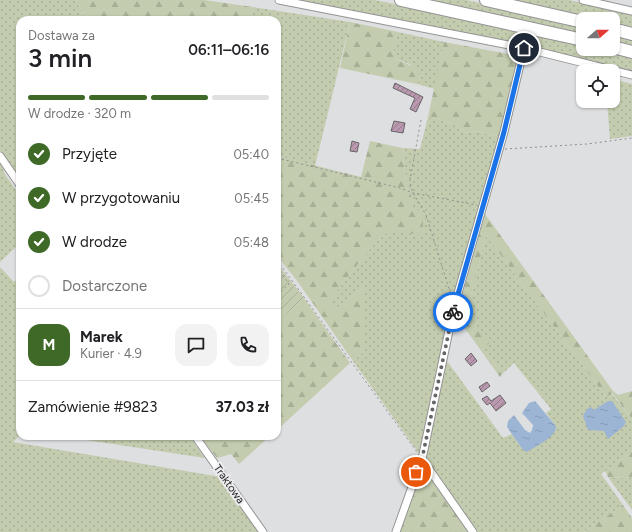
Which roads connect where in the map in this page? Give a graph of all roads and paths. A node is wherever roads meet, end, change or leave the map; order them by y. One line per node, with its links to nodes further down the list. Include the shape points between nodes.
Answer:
1 (279, 0): 10 (street)
2 (401, 0): 9 (highway)
3 (486, 0): 6 (highway)
4 (582, 0): 5 (street)
5 (632, 11)
6 (576, 20)
7 (620, 31): 8 (highway)
8 (632, 34)
9 (576, 38)
10 (524, 48): 13 (street); 16 (street)
11 (620, 49): 12 (highway)
12 (632, 52)
13 (632, 75)
14 (421, 120): 20 (path, via 410,180)
15 (632, 138): 16 (path)
16 (499, 150): 21 (street)
17 (0, 156): 19 (street)
18 (281, 159): 20 (path)
19 (16, 179)
20 (413, 193): 21 (path); 25 (path, via 426,215)
21 (484, 206): 25 (street)
22 (281, 265): 27 (path)
23 (281, 273): 24 (path, via 289,284)
24 (281, 291)
25 (454, 307): 27 (street)
26 (198, 440): 28 (street, Traktowa)
27 (422, 459): 29 (street); 30 (street)
28 (263, 532)
29 (396, 532)
30 (473, 532)

